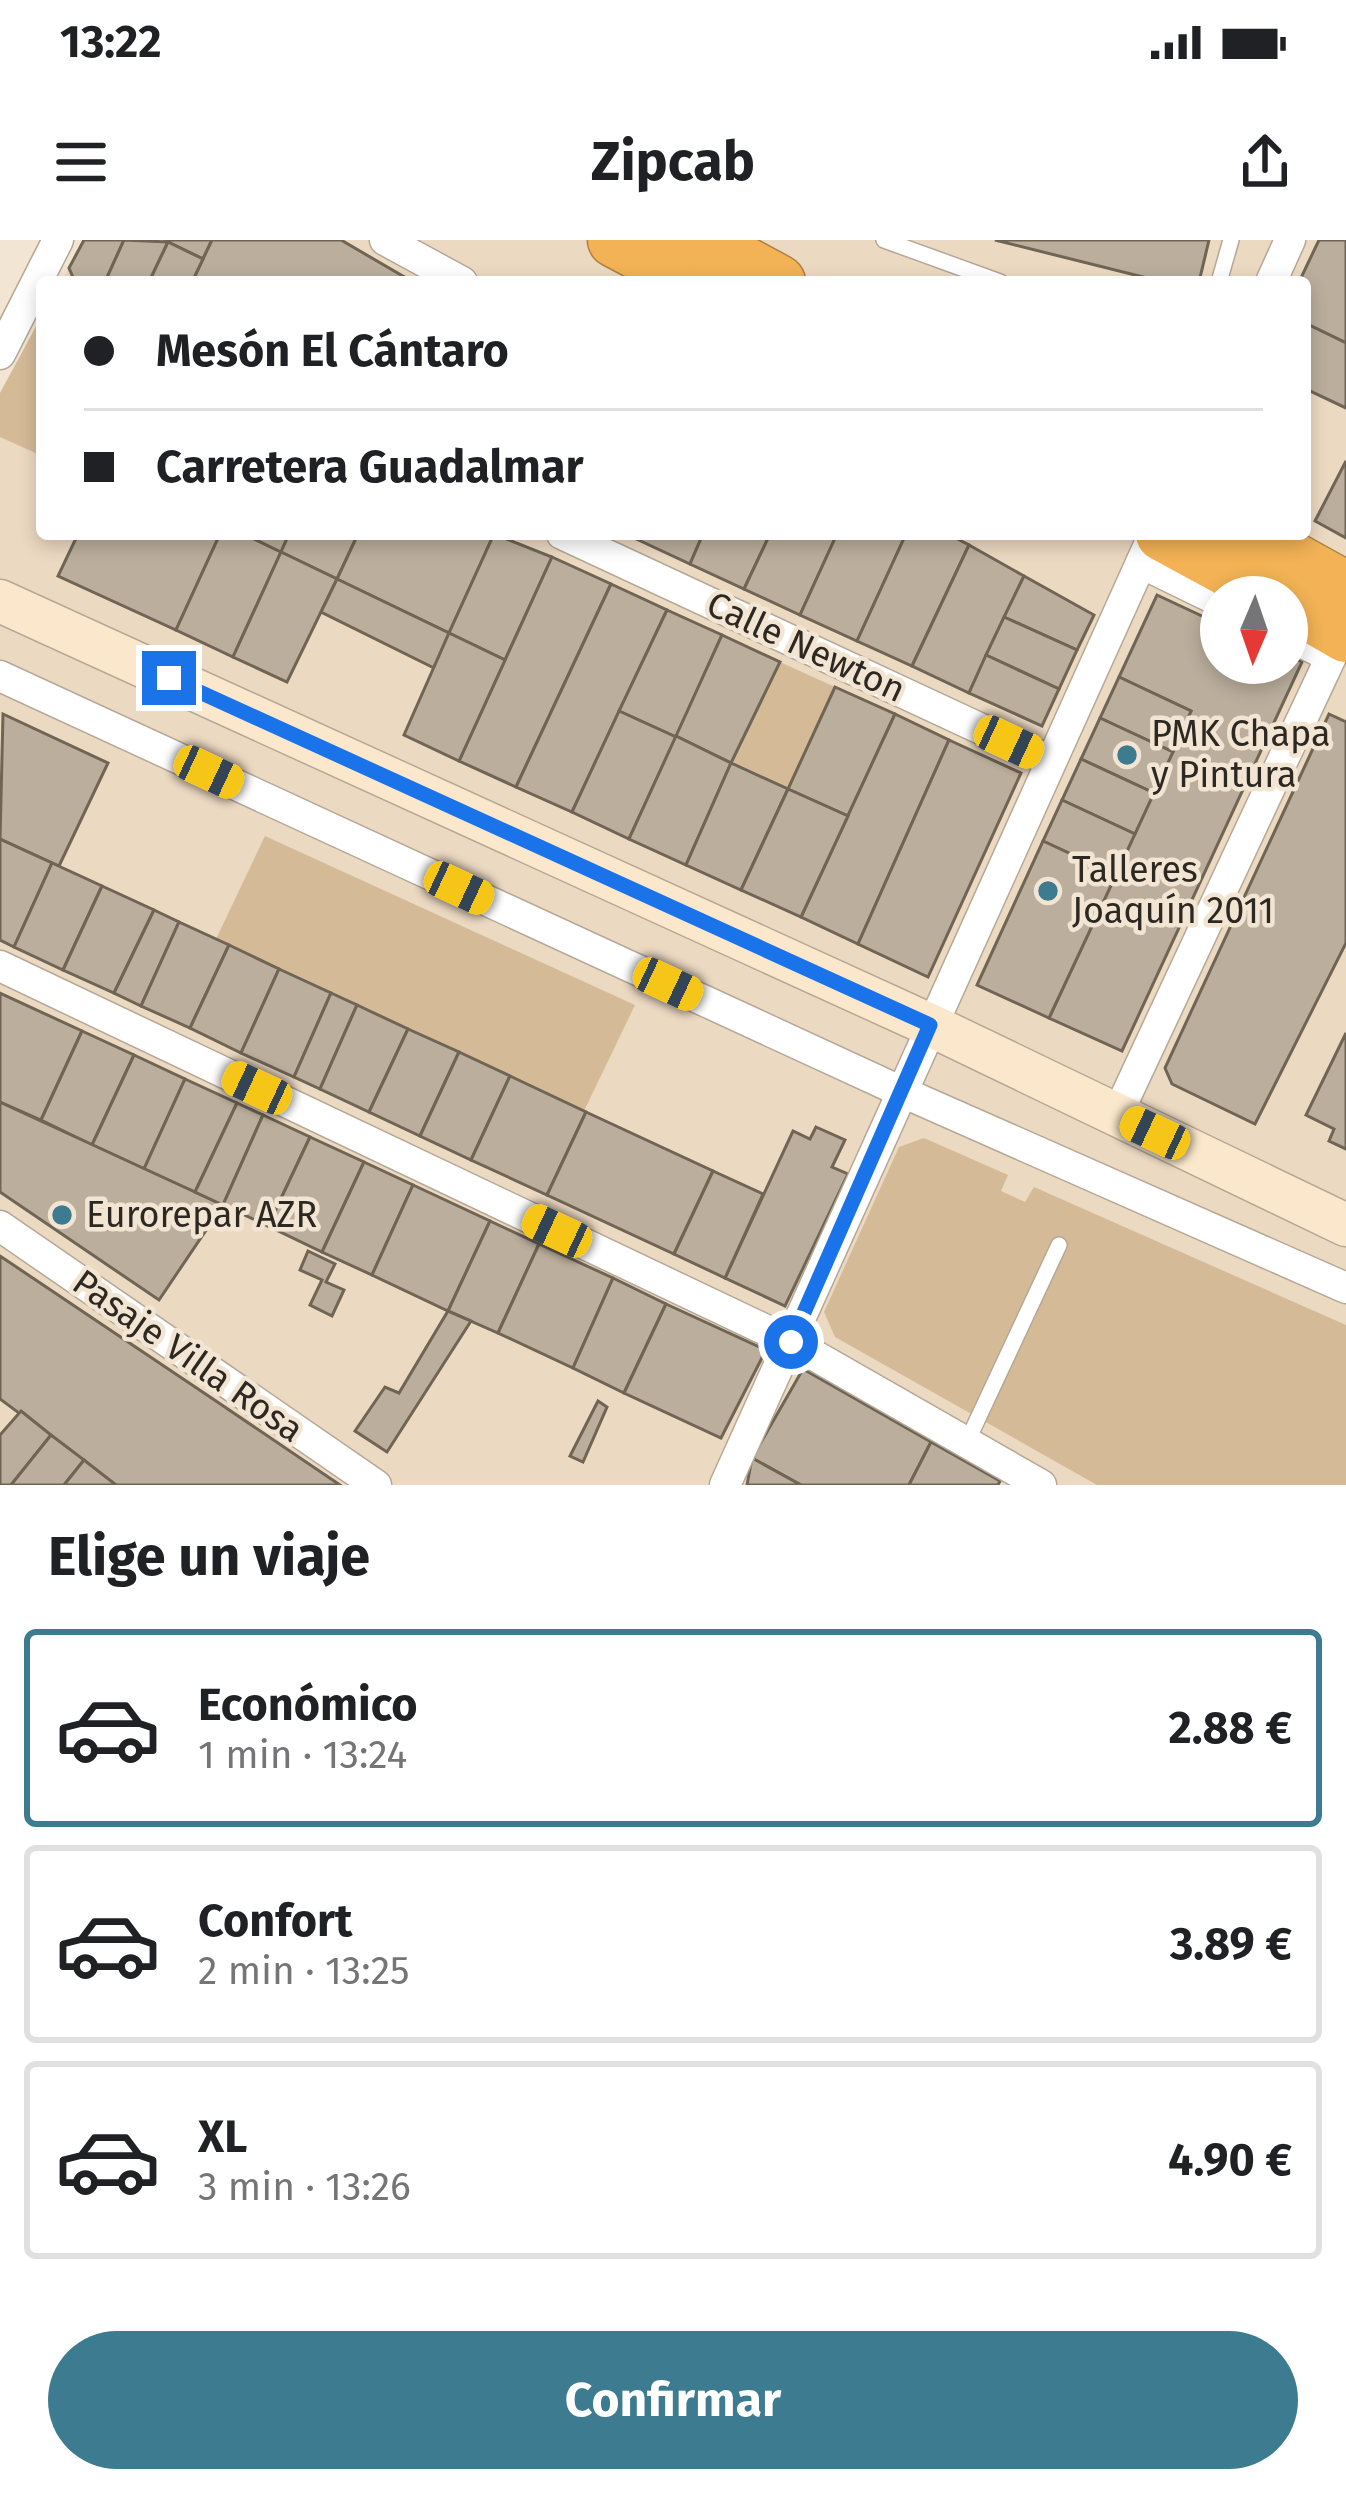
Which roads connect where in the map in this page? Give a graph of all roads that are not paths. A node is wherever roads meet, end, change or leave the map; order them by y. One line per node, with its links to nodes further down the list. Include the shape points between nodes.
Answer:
1 (58, 240): 8 (street)
2 (385, 240): 9 (street)
3 (616, 240): 10 (highway)
4 (700, 240): 11 (highway)
5 (884, 240): 12 (lane)
6 (1231, 240): 13 (lane)
7 (1290, 240): 14 (street)
8 (44, 276)
9 (444, 276)
10 (683, 276)
11 (767, 276)
12 (983, 276)
13 (1222, 276)
14 (1273, 276)
15 (36, 293): 16 (street)
16 (0, 354)
17 (575, 540): 28 (street, Calle Newton)
18 (1258, 540): 22 (highway)
19 (1153, 544): 20 (highway); 21 (street); 28 (street)
20 (1229, 576)
21 (1200, 584)
22 (1346, 590)
23 (0, 601): 30 (street)
24 (1308, 613): 25 (highway)
25 (1346, 635)
26 (1308, 646): 32 (street, via 1331,657)
27 (0, 676): 31 (street)
28 (1050, 760): 30 (street)
29 (0, 966): 37 (street)
30 (930, 1025): 31 (street); 32 (street)
31 (900, 1091): 36 (street); 37 (street)
32 (1117, 1115): 33 (street)
33 (1346, 1225)
34 (0, 1226): 39 (street, Pasaje Villa Rosa)
35 (1059, 1245): 38 (lane)
36 (1346, 1288)
37 (791, 1342): 38 (street); 40 (street)
38 (966, 1444): 41 (street)
39 (376, 1485)
40 (725, 1485)
41 (1041, 1485)

